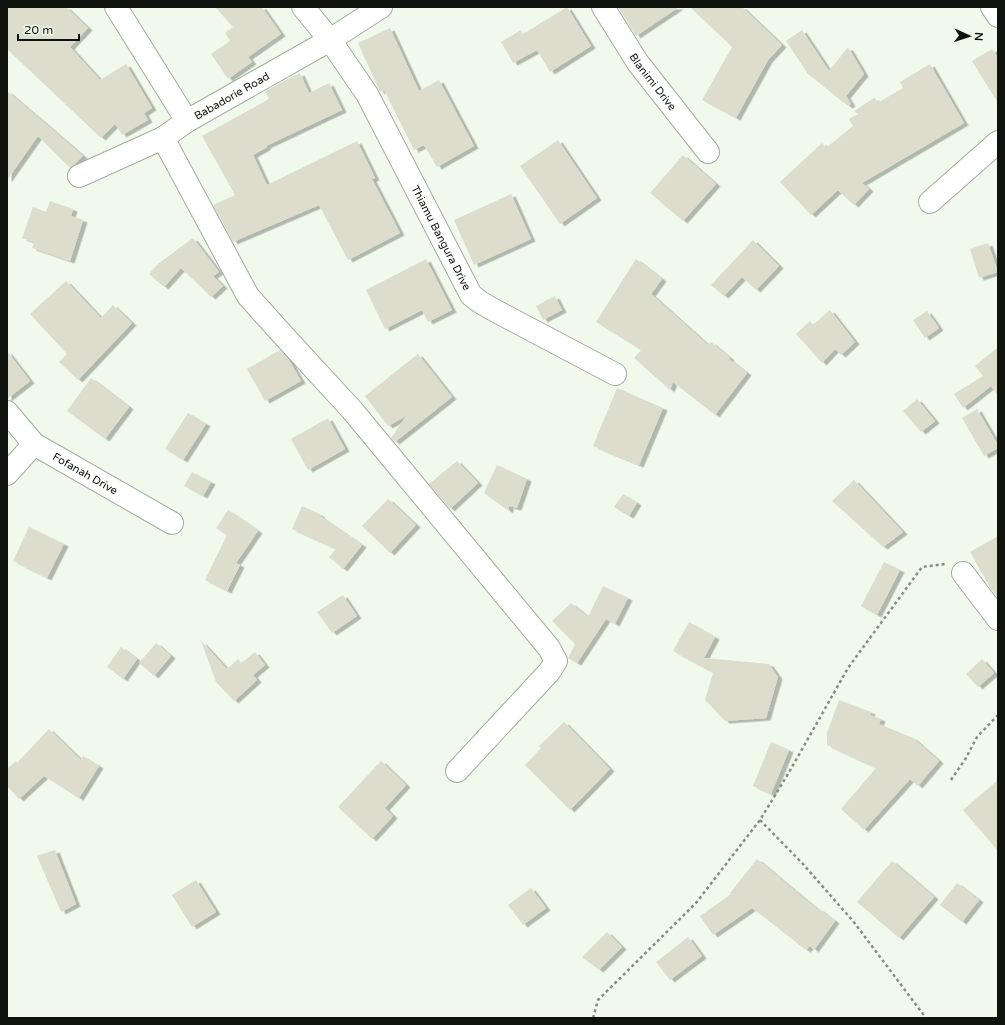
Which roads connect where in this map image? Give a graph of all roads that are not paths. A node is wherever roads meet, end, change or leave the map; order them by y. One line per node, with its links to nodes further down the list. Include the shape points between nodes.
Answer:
1 (116, 7): 8 (street)
2 (303, 7): 7 (street, Thiamu Bangura Drive)
3 (381, 7): 7 (street, Babadorie Road)
4 (603, 7): 11 (street, Blanimi Drive, via 638,63)
5 (992, 7): 6 (street)
6 (998, 16)
7 (330, 40): 8 (street, Babadorie Road); 14 (street, Thiamu Bangura Drive, via 367,94 471,295 492,309)
8 (187, 121): 9 (street, Babadorie Road)
9 (163, 138): 12 (street, Babadorie Road); 21 (street, via 248,296 352,410 549,648 556,661 549,672)
10 (998, 142): 13 (street)
11 (708, 152)
12 (79, 176)
13 (930, 202)
14 (615, 374)
15 (7, 412): 16 (street)
16 (34, 444): 17 (street); 18 (street, Fofanah Drive)
17 (7, 474)
18 (172, 523)
19 (963, 573): 20 (street)
20 (998, 620)
21 (457, 771)

